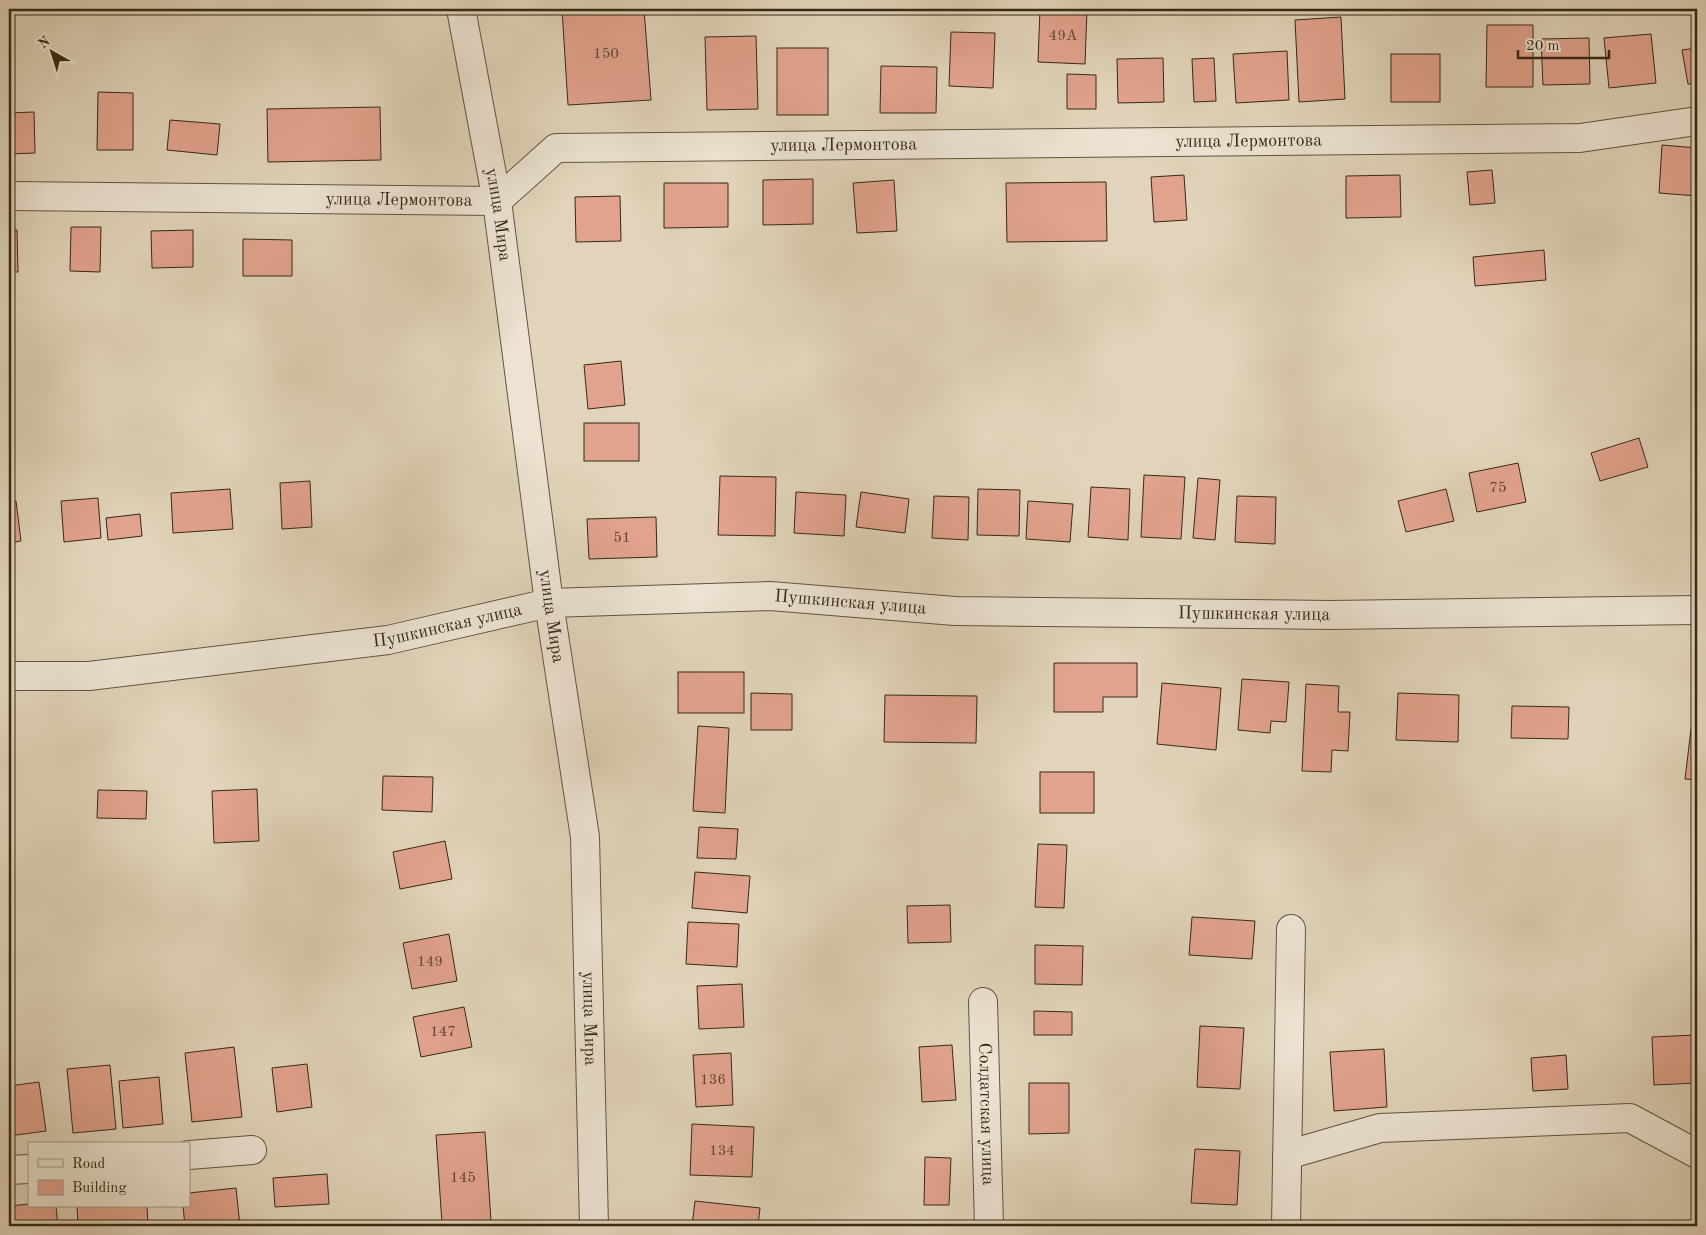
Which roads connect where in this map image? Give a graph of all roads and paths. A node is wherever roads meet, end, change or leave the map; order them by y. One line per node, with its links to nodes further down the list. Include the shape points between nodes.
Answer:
1 (461, 9): 4 (street, улица Мира)
2 (1697, 121): 4 (street, улица Лермонтова, via 1580,138 556,148)
3 (9, 196): 4 (street, улица Лермонтова)
4 (497, 201): 5 (street, улица Мира)
5 (549, 603): 6 (street, Пушкинская улица, via 770,596 955,610 1331,615); 7 (street, Пушкинская улица, via 388,640 90,676); 16 (street, улица Мира, via 585,837)
6 (1697, 610)
7 (9, 676)
8 (1291, 929): 12 (street)
9 (983, 1002): 17 (street, Солдатская улица)
10 (252, 1150): 13 (street)
11 (1697, 1154): 12 (street, via 1630,1118 1380,1128)
12 (1287, 1155): 18 (street)
13 (190, 1156)
14 (28, 1168): 15 (street)
15 (9, 1170)
16 (594, 1226)
17 (989, 1226)
18 (1286, 1226)

